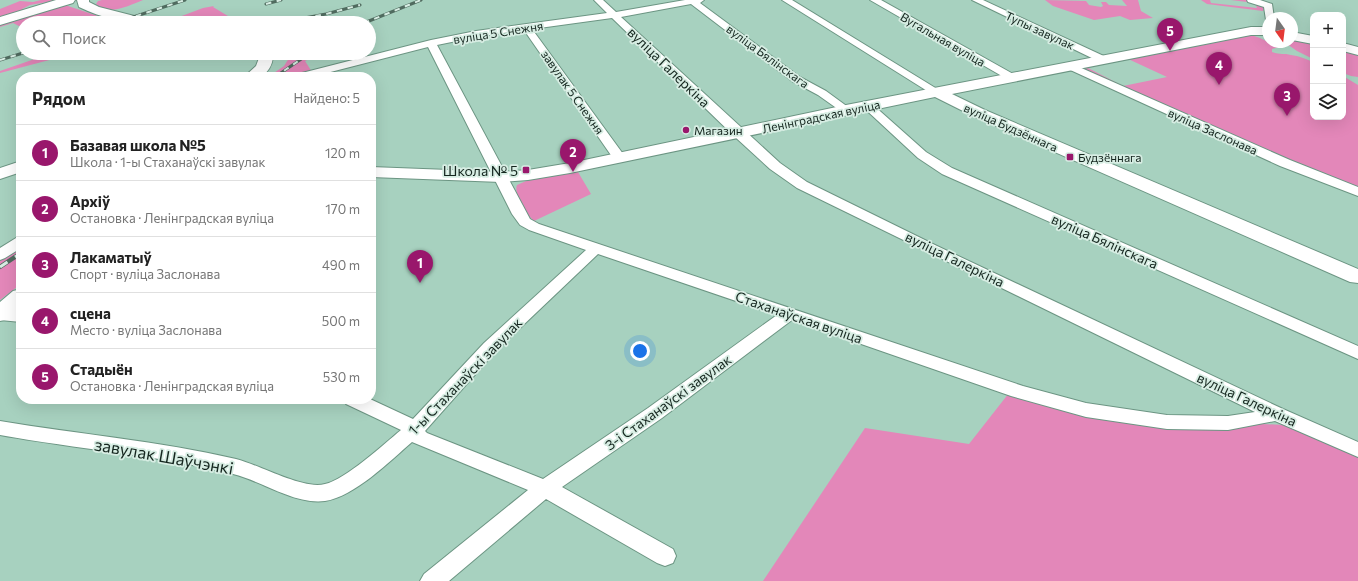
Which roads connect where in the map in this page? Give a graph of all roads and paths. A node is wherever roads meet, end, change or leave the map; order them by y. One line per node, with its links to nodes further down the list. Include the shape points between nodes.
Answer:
1 (69, 0): 12 (street)
2 (83, 0): 13 (street, via 83,4 88,8)
3 (598, 0): 10 (street, вуліца Галеркіна)
4 (695, 0): 10 (street, вуліца 5 Снежня); 32 (street, вуліца Бялінскага, via 796,79)
5 (786, 0): 30 (street, вуліца Будзённага)
6 (874, 0): 29 (street, Вугальная вуліца)
7 (976, 0): 25 (street, Тупы завулак)
8 (1251, 0): 9 (street, via 1269,6)
9 (1269, 12)
10 (614, 14): 15 (street, вуліца 5 Снежня); 33 (street, вуліца Галеркіна)
11 (16, 16): 14 (street)
12 (16, 16)
13 (118, 16)
14 (0, 21)
15 (526, 27): 19 (street, вуліца 5 Снежня); 34 (street, завулак 5 Снежня)
16 (1262, 31): 25 (street, Ленінградская вуліца, via 1250,31)
17 (1298, 37): 18 (street)
18 (1310, 39)
19 (431, 43): 22 (street, вуліца 5 Снежня); 38 (street, Стаханаўская вуліца)
20 (1346, 48): 21 (street)
21 (1358, 51)
22 (376, 57)
23 (266, 60): 27 (street)
24 (364, 60): 28 (street, вуліца 5 Снежня)
25 (1104, 60): 26 (street, Ленінградская вуліца)
26 (1070, 66): 29 (street, Ленінградская вуліца); 39 (street, вуліца Заслонава)
27 (257, 72)
28 (318, 72)
29 (1011, 78): 30 (street, Ленінградская вуліца)
30 (936, 92): 31 (street, Ленінградская вуліца); 43 (street, вуліца Будзённага)
31 (868, 106): 32 (street, Ленінградская вуліца); 48 (street, вуліца Бялінскага, via 922,155 947,171)
32 (846, 110): 33 (street, Ленінградская вуліца)
33 (738, 133): 34 (street, Ленінградская вуліца); 50 (street, вуліца Галеркіна, via 775,166 802,185)
34 (620, 158): 38 (street, Ленінградская вуліца, via 542,173)
35 (16, 168): 37 (street)
36 (376, 172): 38 (street, Ленінградская вуліца)
37 (0, 174)
38 (502, 177): 41 (street, Стаханаўская вуліца, via 524,222)
39 (1358, 192)
40 (16, 244): 42 (street)
41 (596, 248): 46 (street, Стаханаўская вуліца); 52 (street, 1-ы Стаханаўскі завулак, via 490,347)
42 (0, 255)
43 (1358, 277)
44 (16, 300): 45 (street)
45 (0, 314): 47 (street)
46 (789, 314): 50 (street, Стаханаўская вуліца, via 1018,391 1086,410 1167,422 1228,423); 54 (street, 3-і Стаханаўскі завулак, via 655,413)
47 (16, 316)
48 (1358, 353)
49 (364, 404): 52 (street, via 408,425)
50 (1276, 414): 53 (street, вуліца Галеркіна)
51 (0, 428): 55 (street, завулак Шаўчэнкі, via 237,467 308,493)
52 (413, 431): 54 (street, via 420,438); 55 (street, 1-ы Стаханаўскі завулак, via 346,485)
53 (1358, 450)
54 (545, 488): 56 (street); 57 (street, 3-і Стаханаўскі завулак)
55 (326, 493)
56 (665, 556)
57 (432, 581)

